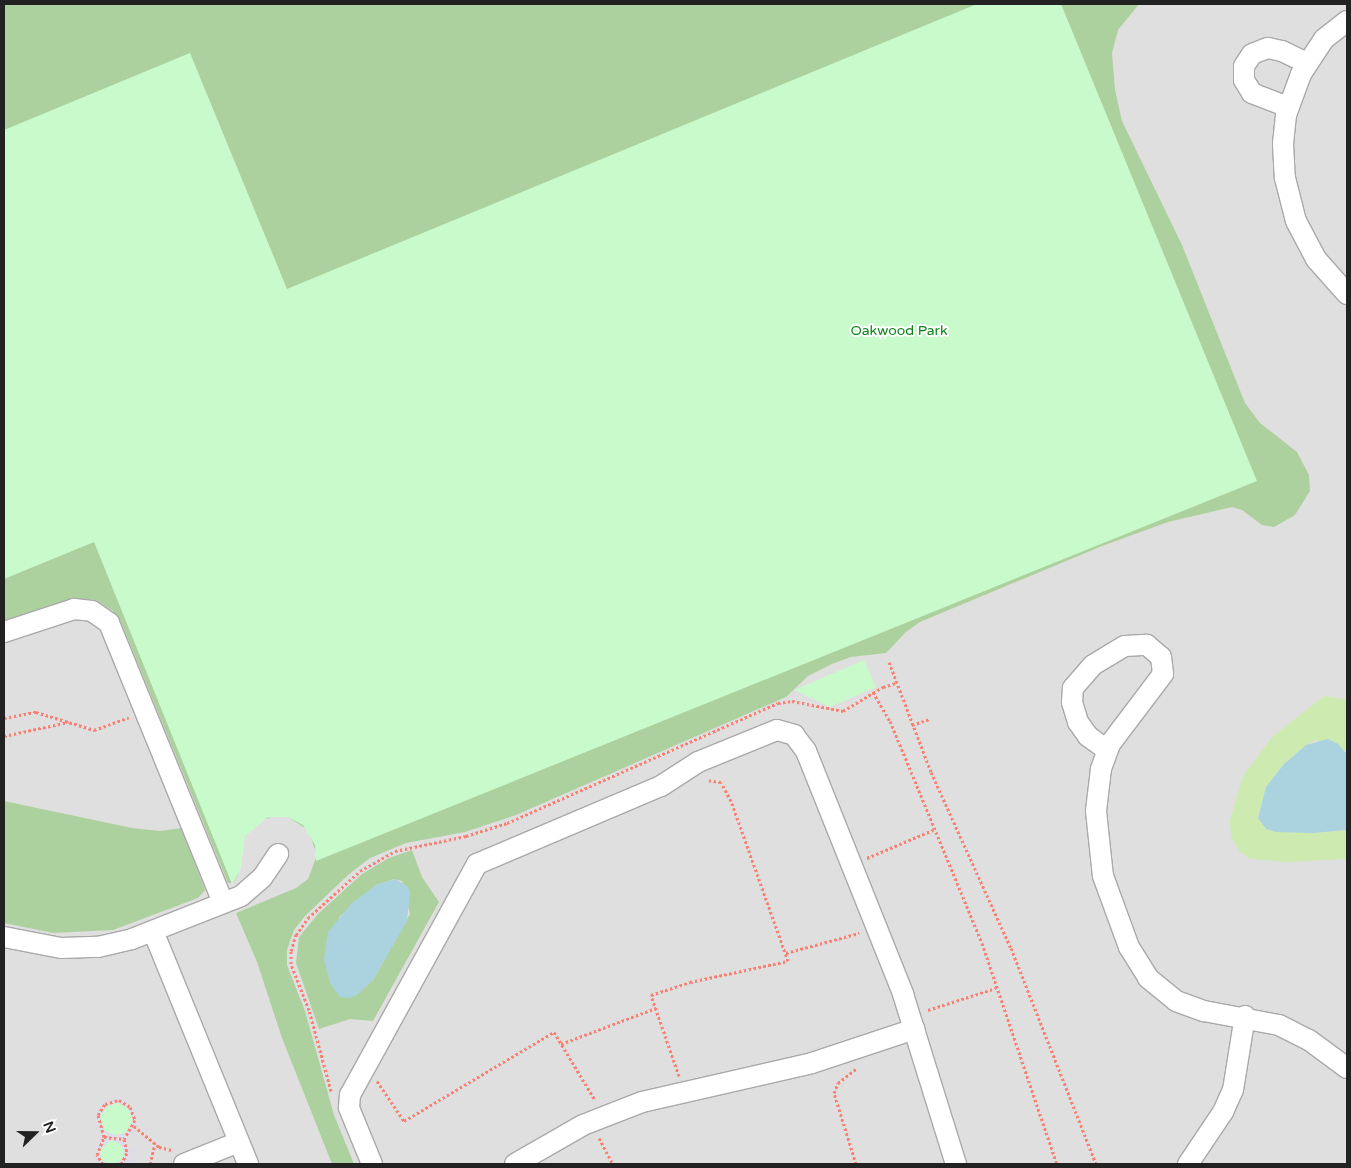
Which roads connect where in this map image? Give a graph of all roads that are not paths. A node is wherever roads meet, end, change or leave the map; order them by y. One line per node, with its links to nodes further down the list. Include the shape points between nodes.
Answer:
1 (1347, 21): 2 (street, via 1330,33)
2 (1307, 62): 3 (street); 3 (street, via 1268,48 1252,54 1244,66 1244,80 1252,93)
3 (1288, 107): 4 (street, via 1283,161 1294,215 1316,259)
4 (1347, 294)
5 (4, 632): 8 (street, via 74,609 97,613 112,627)
6 (1107, 750): 6 (street, via 1125,721 1163,674 1161,657 1147,645 1132,644 1093,665 1073,688 1072,702 1078,722 1088,736); 11 (street, via 1098,780 1097,841 1108,895 1128,947 1148,978 1176,1001 1204,1011)
7 (278, 854): 8 (street, via 254,887)
8 (223, 903): 9 (street)
9 (153, 931): 10 (street, via 112,944 78,948 40,946); 14 (street)
10 (4, 937)
11 (1245, 1016): 13 (street, via 1295,1032); 20 (street, via 1234,1090)
12 (913, 1022): 17 (street, via 806,751 794,735 781,730 771,732 689,767 666,784 494,854 474,868 350,1095 349,1108); 18 (street, via 852,1051 804,1066 684,1091 598,1119); 19 (street)
13 (1347, 1068)
14 (239, 1142): 15 (street); 16 (street)
15 (181, 1156)
16 (248, 1164)
17 (372, 1164)
18 (515, 1164)
19 (956, 1164)
20 (1188, 1164)

